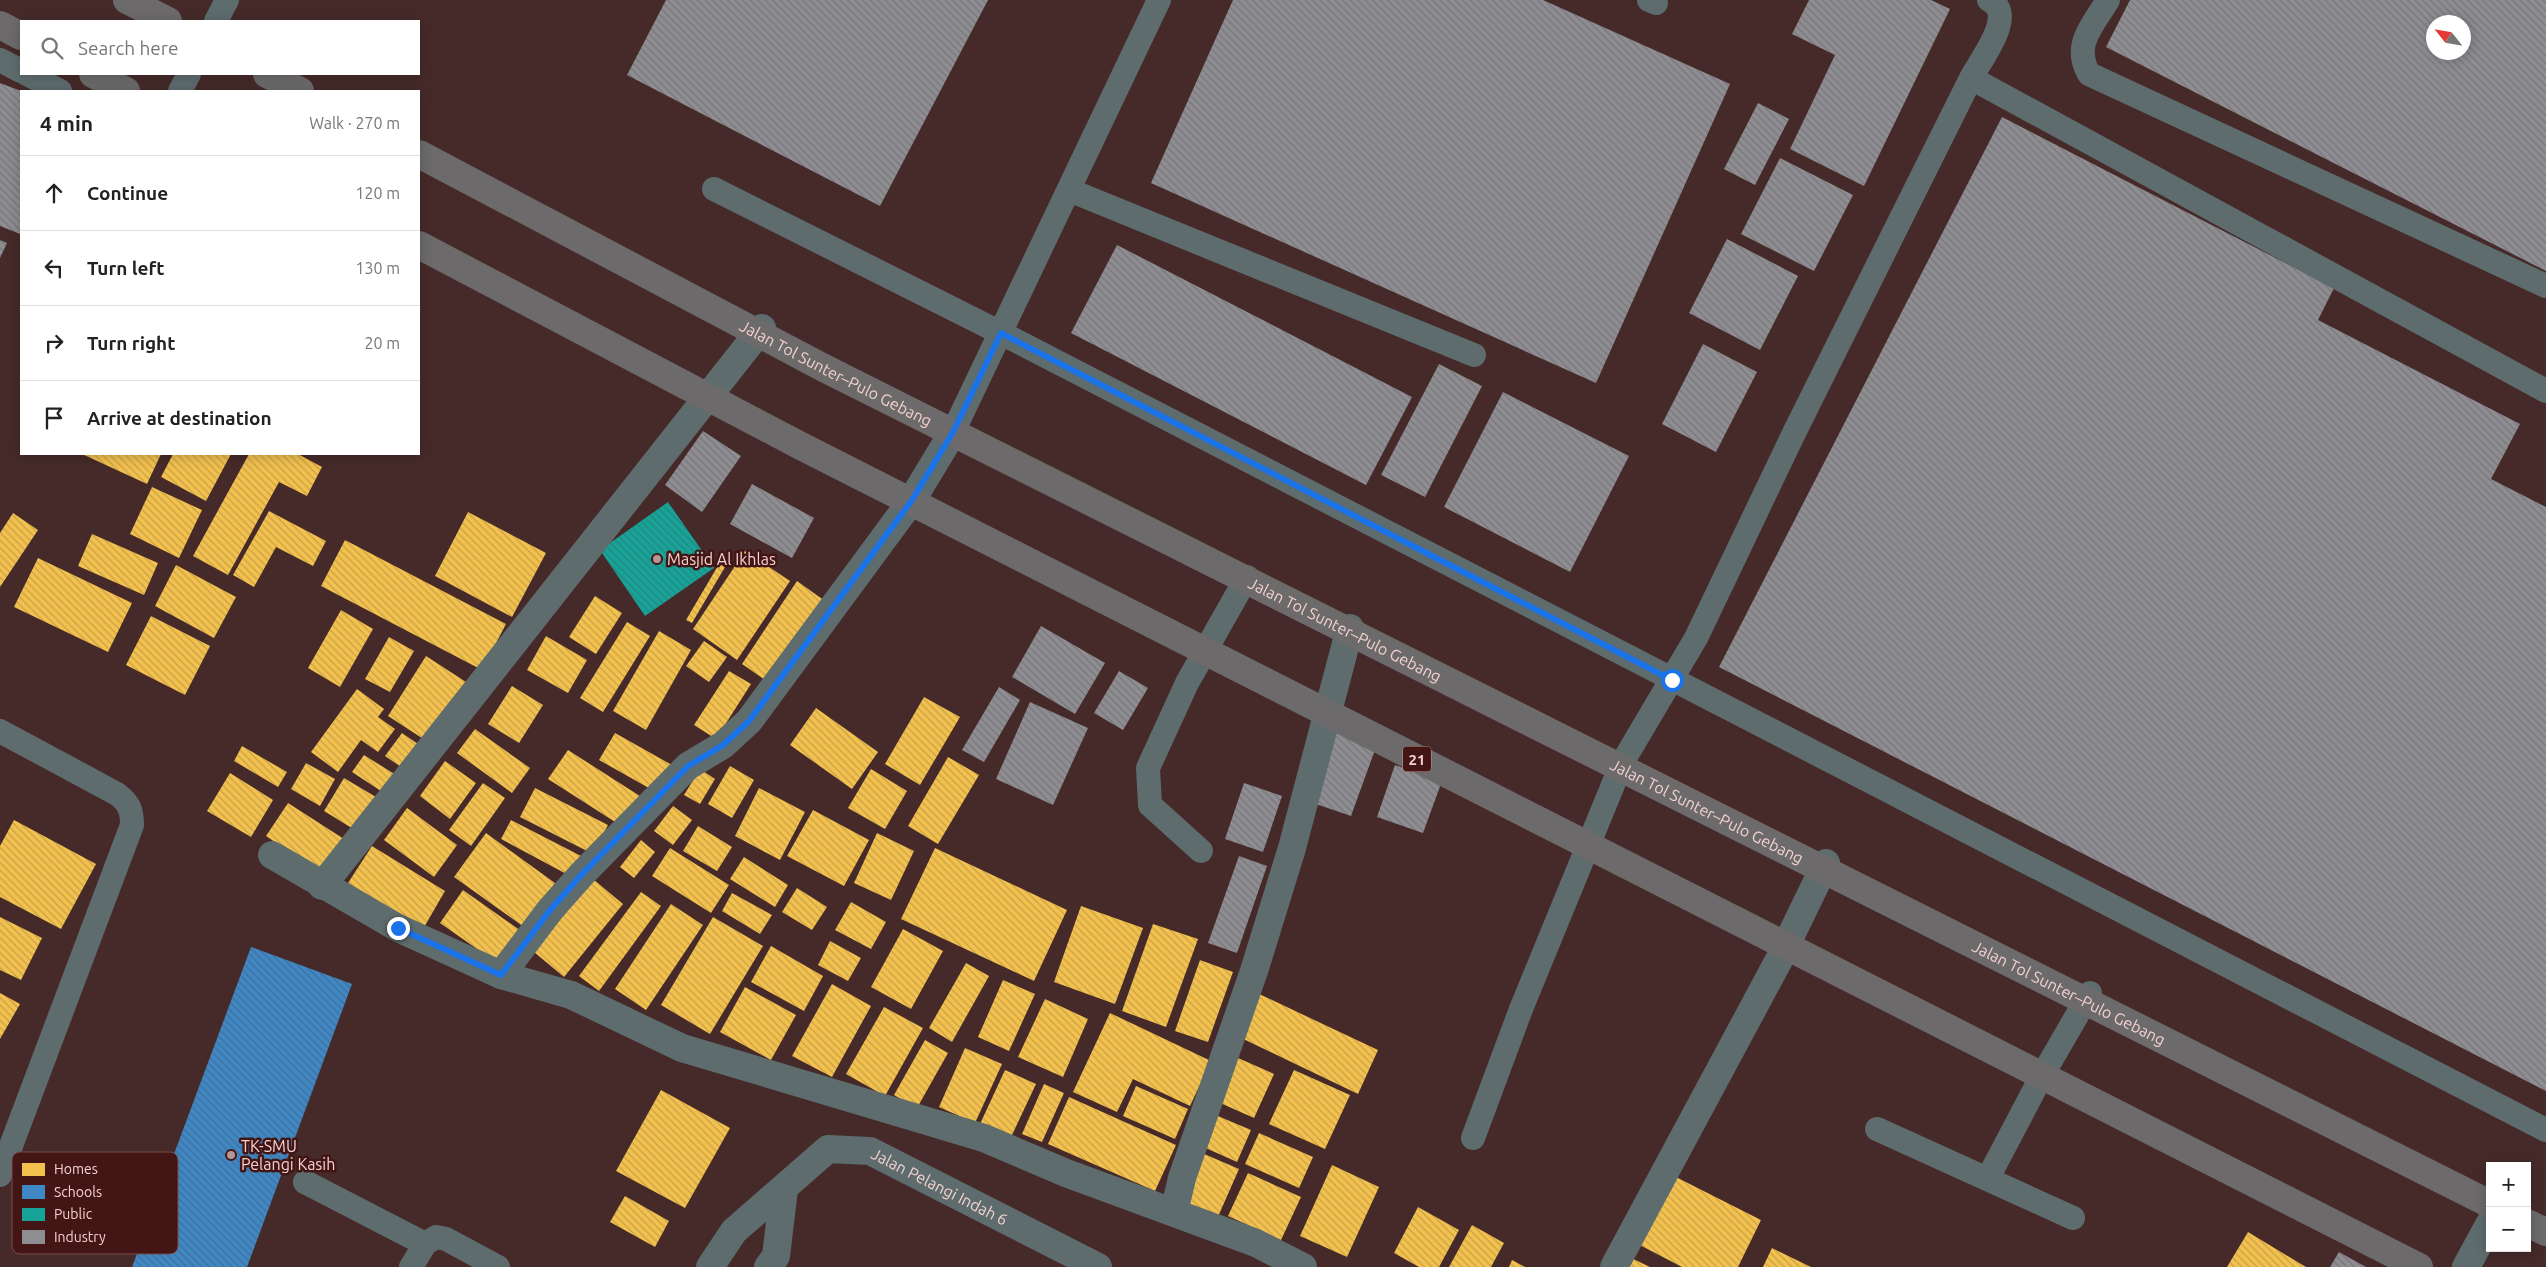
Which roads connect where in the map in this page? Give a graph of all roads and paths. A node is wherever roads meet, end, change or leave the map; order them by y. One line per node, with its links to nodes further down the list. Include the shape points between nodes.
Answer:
1 (127, 0): 6 (highway)
2 (227, 0): 7 (lane)
3 (1159, 0): 23 (lane)
4 (1989, 0): 16 (lane, via 1996,3 2001,12 2000,25)
5 (2108, 0): 25 (lane, via 2081,46 2082,63 2089,74)
6 (166, 20)
7 (217, 20)
8 (0, 25): 9 (highway)
9 (20, 35)
10 (0, 60): 11 (lane)
11 (20, 70)
12 (29, 75): 17 (lane)
13 (95, 75): 18 (highway)
14 (188, 75): 19 (lane)
15 (269, 75): 20 (highway)
16 (1971, 78): 29 (lane); 33 (lane, via 1696,638)
17 (58, 90)
18 (124, 90)
19 (181, 90)
20 (298, 90)
21 (420, 155): 48 (highway, Jalan Tol Sunter–Pulo Gebang, bridge, via 840,376)
22 (714, 189): 27 (lane)
23 (1069, 190): 27 (lane); 28 (lane)
24 (420, 246): 62 (highway, 21, bridge, via 800,445)
25 (2546, 286)
26 (762, 328): 38 (street)
27 (1001, 333): 30 (lane); 33 (lane)
28 (1474, 355)
29 (2546, 390)
30 (953, 432): 39 (street, via 907,507 749,721 723,745 688,766 582,874)
31 (1247, 577): 35 (lane, via 1187,683 1148,768 1150,806)
32 (1350, 628): 49 (street, via 1292,848 1254,971 1182,1178)
33 (1672, 680): 42 (lane); 43 (lane, via 1618,772 1521,1009)
34 (0, 731): 44 (lane, via 127,801 132,810 132,825)
35 (1201, 851)
36 (272, 855): 38 (street)
37 (1826, 863): 61 (street, via 1780,958)
38 (322, 886): 39 (street, via 398,928)
39 (501, 975): 49 (street, via 571,995 682,1048 984,1138 1066,1173)
40 (2090, 993): 45 (lane)
41 (1877, 1129): 45 (lane)
42 (2546, 1130)
43 (1473, 1138)
44 (0, 1175)
45 (1988, 1178): 50 (lane)
46 (305, 1182): 54 (lane)
47 (784, 1189): 55 (street, Jalan Pelangi Indah 6, via 828,1149 870,1151); 58 (street, Jalan Pelangi Indah 6, via 734,1231); 59 (street, via 776,1256)
48 (2486, 1202)
49 (1174, 1212): 60 (street, via 1256,1243)
50 (2073, 1218)
51 (2531, 1225): 53 (highway)
52 (2486, 1230): 63 (street)
53 (2546, 1232)
54 (425, 1244): 56 (lane); 57 (lane, via 436,1237 446,1239)
55 (1086, 1264)
56 (411, 1267)
57 (498, 1267)
58 (710, 1267)
59 (768, 1267)
60 (1302, 1267)
61 (1614, 1267)
62 (2419, 1267)
63 (2466, 1267)

